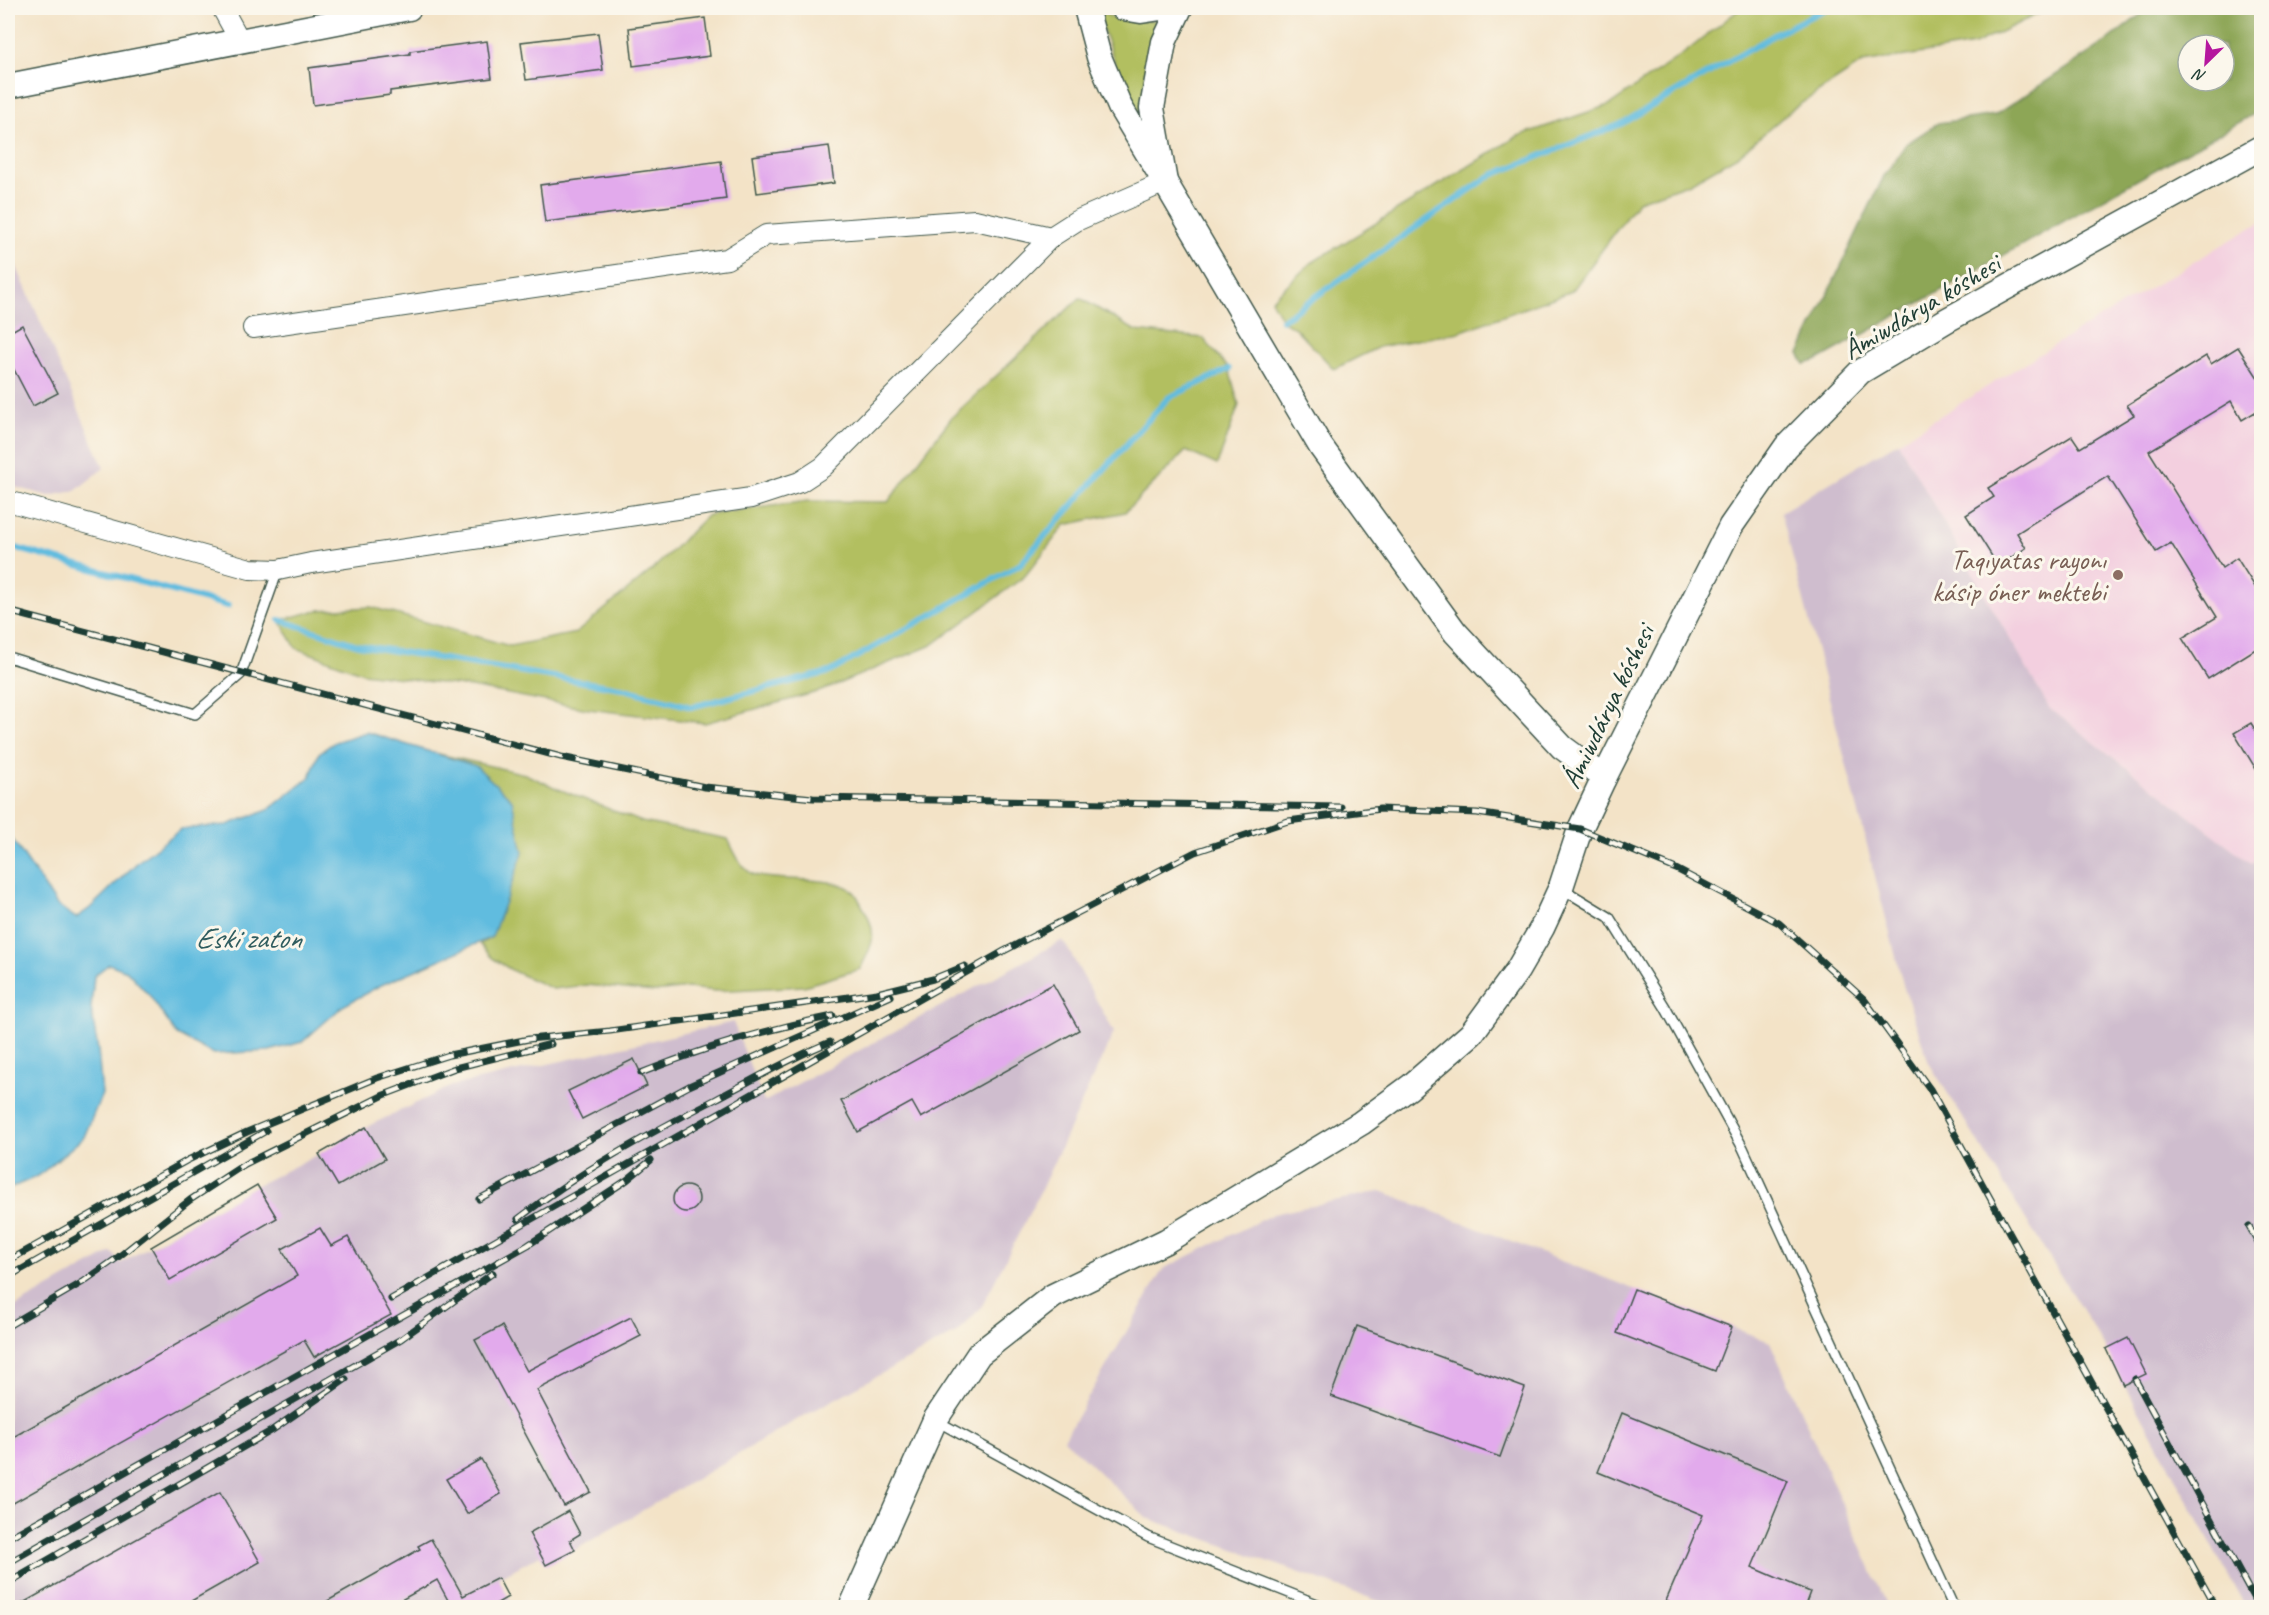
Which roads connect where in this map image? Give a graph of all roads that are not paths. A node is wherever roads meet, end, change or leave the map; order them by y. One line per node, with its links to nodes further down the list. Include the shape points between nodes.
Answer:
1 (222, 8): 7 (street)
2 (409, 8): 7 (street)
3 (1086, 8): 10 (street, via 1098,57 1120,106)
4 (1123, 8): 5 (street)
5 (1161, 8)
6 (1180, 8): 10 (street, via 1164,42 1152,108)
7 (239, 39): 8 (street)
8 (8, 86)
9 (2262, 147): 16 (street, Ámiwdárya kóshesi, via 1860,372 1786,447 1731,526)
10 (1165, 182): 11 (street, via 1076,221); 16 (street, via 1321,447 1455,632 1562,747)
11 (1051, 237): 12 (street, via 975,220 766,235 728,259); 14 (street, via 823,467 800,482 751,498)
12 (253, 328)
13 (8, 501): 14 (street, via 250,569)
14 (278, 570): 15 (lane, via 241,674 195,714)
15 (8, 657)
16 (1604, 778): 17 (street, Ámiwdárya kóshesi, via 1580,829)
17 (1561, 887): 18 (street, Ámiwdárya kóshesi, via 1517,970 1472,1034 1410,1087 1361,1124 1166,1241 1053,1296 979,1354); 21 (lane, via 1609,917 1665,1007 1743,1148)
18 (935, 1420): 19 (street, Ámiwdárya kóshesi); 20 (lane, via 1148,1537)
19 (850, 1608)
20 (1327, 1608)
21 (1954, 1608)

